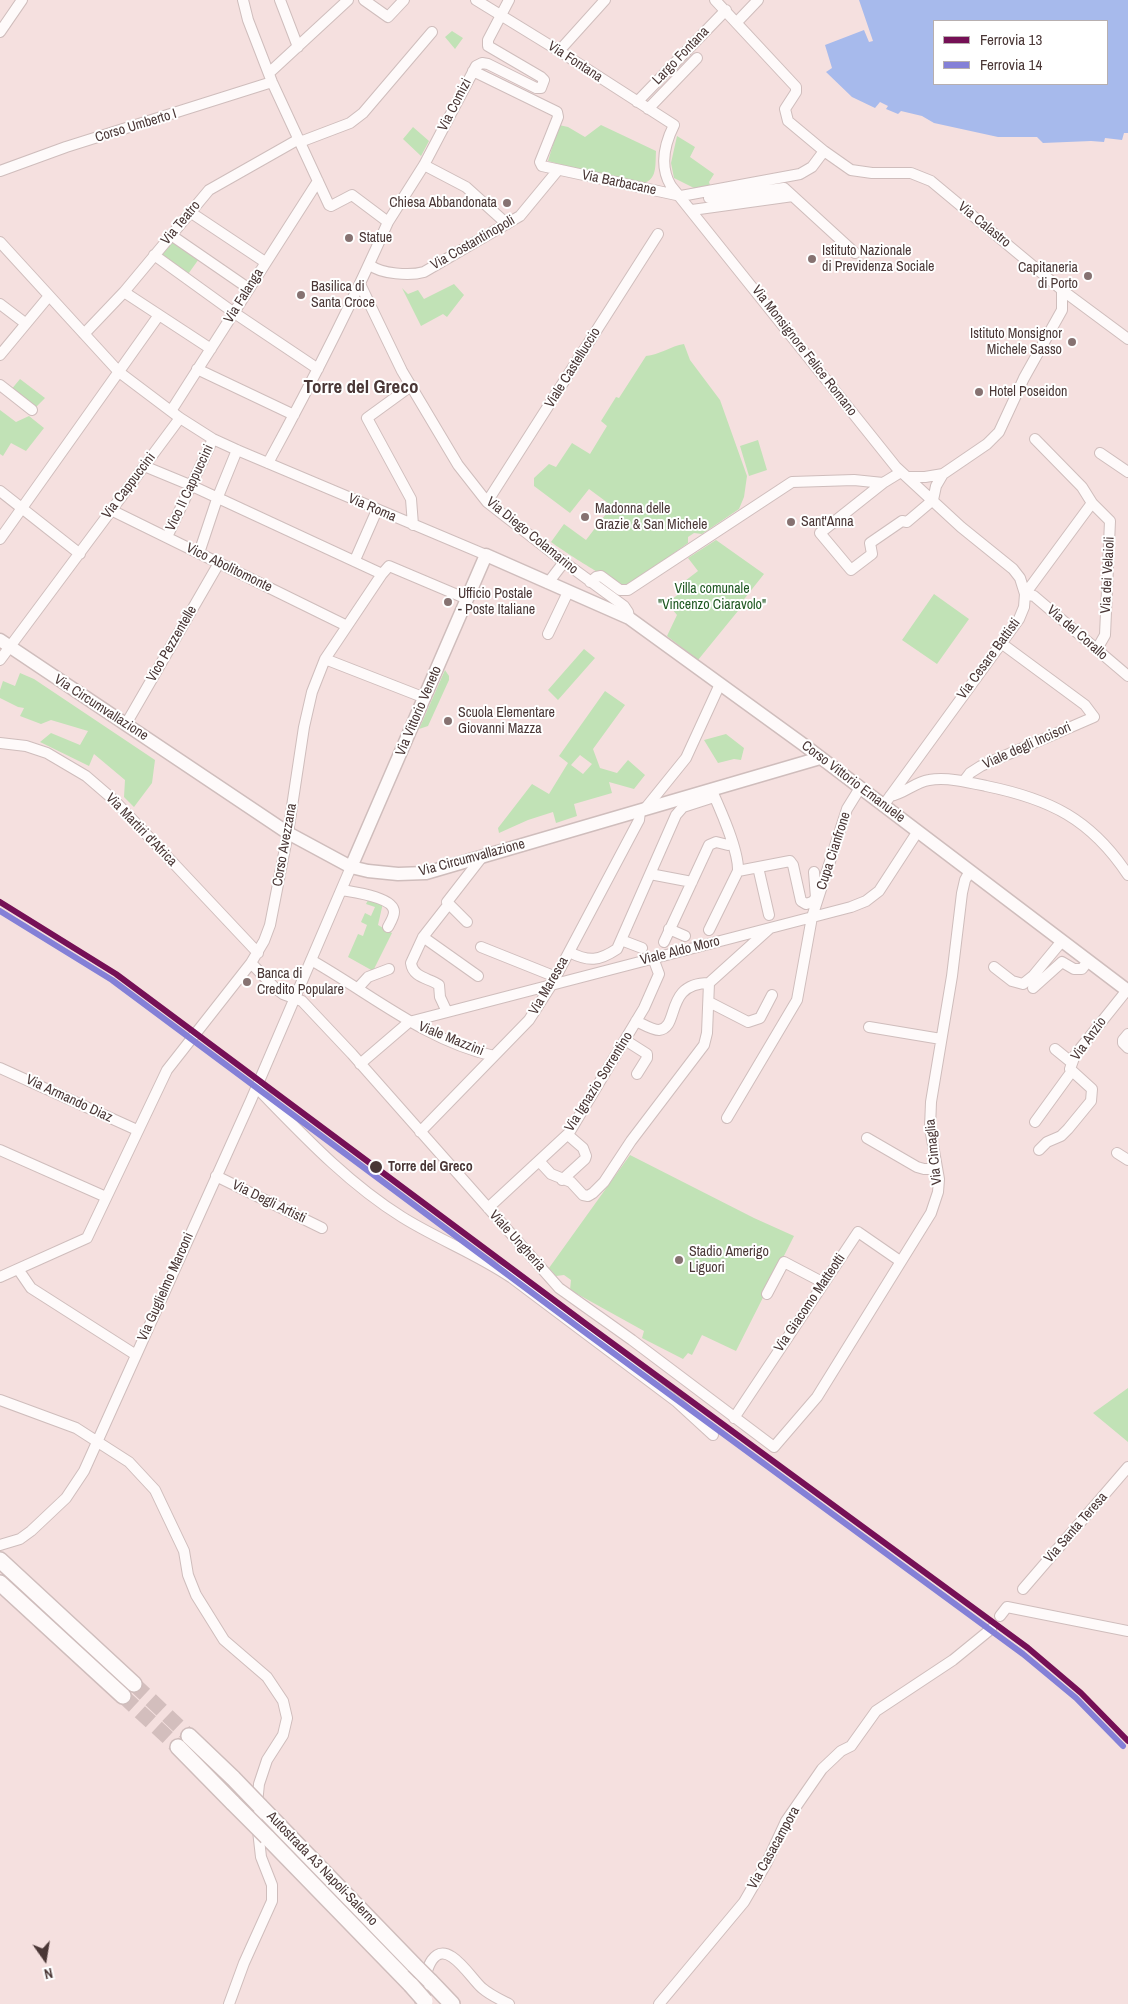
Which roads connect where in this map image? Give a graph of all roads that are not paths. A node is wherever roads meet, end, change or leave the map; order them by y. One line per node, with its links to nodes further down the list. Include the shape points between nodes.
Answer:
1 (22, 0): 15 (street)
2 (243, 0): 21 (street)
3 (280, 0): 17 (street)
4 (348, 0): 17 (street)
5 (364, 0): 6 (street, via 388,17)
6 (404, 0)
7 (476, 0): 13 (street, Via Fontana)
8 (509, 0): 13 (street)
9 (605, 0): 18 (street)
10 (716, 0): 12 (street)
11 (758, 0): 14 (street)
12 (726, 10): 14 (street); 22 (street, Largo Fontana)
13 (501, 15): 18 (street, Via Fontana); 20 (street, Via Comizi, via 488,46 541,77 543,85 536,88 485,64 479,64)
14 (737, 22): 26 (street, Via Calastro, via 796,87 785,109 786,116)
15 (0, 32)
16 (432, 32): 25 (street, Via Teatro, via 363,114 350,123)
17 (298, 48): 21 (street)
18 (559, 51): 22 (street, Via Fontana)
19 (697, 58): 23 (street, Largo Fontana)
20 (473, 71): 27 (street, Via Comizi); 28 (street, via 557,112 558,117 540,162 542,166)
21 (271, 77): 25 (street); 29 (street, Corso Umberto I)
22 (637, 102): 23 (street, Via Fontana)
23 (648, 109): 24 (street, Via Fontana)
24 (674, 125): 31 (street, Via Monsignore Felice Romano, via 667,139 663,164 666,178)
25 (299, 140): 30 (street); 32 (street, Via Teatro, via 209,190)
26 (822, 154): 31 (street, via 812,167 800,174); 44 (street, Via Calastro, via 851,170 911,173 931,182)
27 (424, 165): 33 (street, Via Comizi); 34 (street, via 466,187)
28 (558, 170): 31 (street, Via Barbacane); 34 (street, Via Costantinopoli, via 520,216)
29 (0, 171)
30 (318, 181): 33 (street, via 331,206 352,195); 40 (street, Via Falanga)
31 (686, 203): 38 (street, via 781,188); 73 (street, Via Monsignore Felice Romano)
32 (190, 212): 36 (street, Via Teatro); 40 (street)
33 (388, 222): 41 (street, Via Comizi)
34 (506, 224): 41 (street, Via Costantinopoli, via 424,272 407,275 374,269)
35 (658, 234): 80 (street, Viale Castelluccio)
36 (171, 235): 39 (street, Via Teatro); 43 (street)
37 (0, 242): 46 (street, Via Roma)
38 (856, 253)
39 (154, 255): 45 (street, Via Teatro); 50 (street)
40 (265, 262): 43 (street, Via Falanga)
41 (370, 265): 42 (street, Via Comizi)
42 (360, 284): 58 (street, Via Comizi); 61 (street, Via Diego Colamarino)
43 (248, 288): 50 (street, Via Falanga)
44 (1062, 290): 48 (street, Via Calastro); 49 (street)
45 (124, 292): 51 (street); 53 (street, Via Teatro)
46 (49, 296): 52 (street); 53 (street, Via Roma)
47 (0, 304): 52 (street)
48 (1083, 306): 49 (street); 54 (street, Via Calastro)
49 (1062, 310): 74 (street, via 1024,378 999,432)
50 (233, 312): 55 (street, Via Falanga); 58 (street)
51 (159, 315): 55 (street); 59 (street)
52 (26, 323): 56 (street)
53 (84, 334): 59 (street, Via Roma)
54 (1128, 339)
55 (211, 349): 57 (street, Via Falanga)
56 (0, 355)
57 (197, 369): 63 (street, Via Falanga); 64 (street)
58 (318, 369): 64 (street, Via Comizi)
59 (119, 372): 63 (street, Via Roma); 82 (street)
60 (0, 385): 62 (street)
61 (411, 386): 80 (street, Via Diego Colamarino, via 458,465); 85 (street, via 367,418 411,499)
62 (32, 410)
63 (171, 412): 65 (street, Via Roma)
64 (294, 415): 70 (street, Via Comizi)
65 (180, 418): 67 (street, Via Roma); 71 (street, Via Cappuccini)
66 (1035, 438): 81 (street, Via dei Velaioli, via 1082,487)
67 (213, 439): 68 (street, Via Roma); 76 (street, Vico II Cappuccini)
68 (237, 450): 70 (street, Via Roma); 78 (street)
69 (1104, 457): 72 (street)
70 (268, 463): 84 (street, Via Roma)
71 (144, 466): 76 (street); 83 (street, Via Cappuccini)
72 (1128, 472)
73 (904, 474): 74 (street, via 925,478); 75 (street); 79 (street, Via Monsignore Felice Romano)
74 (943, 474): 79 (street)
75 (883, 483): 79 (street, via 820,533 851,570 872,554 870,543 902,521 908,522 917,516); 95 (street, via 854,480 792,482 628,590 620,590 601,576)
76 (190, 485): 78 (street); 86 (street, Vico II Cappuccini)
77 (0, 491): 82 (street)
78 (217, 499): 88 (street); 91 (street)
79 (933, 500): 98 (street, via 1013,569)
80 (488, 502): 92 (street, Via Diego Colamarino)
81 (1092, 503): 98 (street); 105 (street, Via dei Velaioli, via 1110,521 1105,635)
82 (22, 508): 87 (street); 89 (street)
83 (111, 510): 86 (street, Vico Abolitomonte); 89 (street, Via Cappuccini)
84 (376, 510): 85 (street, Via Roma); 91 (street)
85 (413, 524): 90 (street, Via Roma)
86 (166, 537): 88 (street, Vico Abolitomonte)
87 (0, 539)
88 (199, 553): 93 (street, Vico Abolitomonte)
89 (80, 554): 103 (street, Via Cappuccini)
90 (486, 555): 96 (main road, Via Roma); 99 (main road, Via Vittorio Veneto)
91 (354, 560): 94 (street)
92 (564, 562): 95 (street, Via Diego Colamarino); 96 (street)
93 (218, 563): 101 (street, Vico Abolitomonte); 111 (street, Vico Pezzentelle)
94 (382, 574): 99 (street, via 389,566); 101 (street, Corso Avezzana)
95 (590, 582): 100 (street, Via Diego Colamarino, via 624,606)
96 (548, 583): 97 (main road, Via Roma)
97 (568, 592): 100 (main road, Corso Vittorio Emanuele); 102 (street)
98 (1025, 594): 104 (street, Via Cesare Battisti, via 1019,618); 105 (street, Via del Corallo, via 1034,596)
99 (467, 599): 110 (main road, Via Vittorio Veneto)
100 (629, 618): 109 (main road, Corso Vittorio Emanuele)
101 (347, 626): 106 (street, Corso Avezzana)
102 (548, 634)
103 (5, 643): 107 (street, Via Cappuccini); 111 (main road, Via Circumvallazione)
104 (1002, 643): 114 (street, Viale degli Incisori, via 1085,705 1094,717 981,766); 117 (street, Via Cesare Battisti)
105 (1097, 649): 108 (street, Via del Corallo)
106 (325, 659): 110 (street); 120 (street, Corso Avezzana, via 312,692 304,727)
107 (0, 660)
108 (1128, 676)
109 (720, 684): 113 (main road, Corso Vittorio Emanuele); 118 (street, Via Maresca, via 686,758)
110 (425, 698): 123 (main road, Via Vittorio Veneto)
111 (126, 724): 120 (main road, Via Circumvallazione)
112 (0, 743): 148 (street, Via Martiri d'Africa, via 47,753 86,776 115,801)
113 (820, 758): 115 (main road, Corso Vittorio Emanuele); 116 (main road, Via Circumvallazione)
114 (964, 781): 117 (street, via 928,780); 129 (street, via 1049,804 1085,825 1114,853)
115 (860, 788): 117 (main road, Corso Vittorio Emanuele); 134 (street, Cupa Cianfrone, via 847,809)
116 (713, 793): 118 (main road, Via Circumvallazione); 125 (street, via 735,853); 128 (street, via 680,809 667,831)
117 (886, 801): 119 (main road, Corso Vittorio Emanuele)
118 (642, 811): 122 (main road, Via Circumvallazione); 147 (street, Via Maresca)
119 (918, 831): 126 (main road, Corso Vittorio Emanuele); 134 (street, Viale Aldo Moro, via 879,891 851,907)
120 (288, 833): 123 (main road, Via Circumvallazione); 148 (street, Corso Avezzana, via 270,925)
121 (728, 845): 130 (street, via 711,843)
122 (482, 857): 123 (main road, Via Circumvallazione, via 426,873 398,874); 132 (street, via 449,897)
123 (351, 867): 131 (street, Via Guglielmo Marconi)
124 (758, 867): 125 (street); 127 (street, via 787,860 792,862 801,901 806,904 816,898); 133 (street)
125 (738, 871): 139 (street)
126 (970, 871): 143 (main road, Corso Vittorio Emanuele); 169 (street, Via Cimaglia, via 962,892)
127 (814, 872)
128 (650, 874): 130 (street); 142 (street)
129 (1128, 875)
130 (692, 882): 138 (street)
131 (342, 890): 136 (street, via 375,897 390,904 394,915); 150 (street, Via Guglielmo Marconi)
132 (448, 905): 135 (street); 141 (street)
133 (769, 915)
134 (812, 917): 137 (street, Viale Aldo Moro); 179 (street, Cupa Cianfrone, via 797,1000)
135 (467, 922)
136 (388, 927)
137 (771, 928): 149 (street, Viale Aldo Moro); 157 (street)
138 (669, 929): 140 (street); 144 (street)
139 (708, 930)
140 (685, 936)
141 (423, 937): 155 (street); 164 (street, via 411,968 420,977 439,985)
142 (621, 940): 146 (street); 147 (street, via 617,948 603,958 581,958)
143 (1062, 941): 151 (main road, Corso Vittorio Emanuele); 153 (street, via 1023,984 1012,981)
144 (664, 942)
145 (482, 947): 156 (street)
146 (642, 948)
147 (569, 952): 156 (street, Via Maresca)
148 (258, 953): 152 (street, Corso Avezzana)
149 (653, 958): 156 (street, Viale Aldo Moro); 166 (street, Via Ignazio Sorrentino, via 659,974)
150 (311, 960): 158 (street, Viale Mazzini); 162 (street, Via Guglielmo Marconi)
151 (1088, 961): 159 (street, via 1082,969 1062,962); 160 (main road, Corso Vittorio Emanuele)
152 (251, 963): 162 (street, via 275,988); 181 (street, Corso Avezzana, via 171,1064)
153 (994, 967)
154 (389, 968): 158 (street, via 368,978)
155 (478, 976)
156 (554, 980): 164 (street, Viale Aldo Moro); 173 (street, Via Maresca, via 529,1020)
157 (709, 983): 163 (street); 166 (street, via 686,988 664,1028 653,1029)
158 (358, 988): 165 (street, Viale Mazzini)
159 (1033, 988)
160 (1127, 991): 175 (street, Via Anzio, via 1075,1054)
161 (772, 994): 163 (street, via 760,1018 748,1022)
162 (294, 998): 174 (street, Viale Ungheria, via 302,1001); 178 (street, Via Guglielmo Marconi)
163 (709, 1002): 192 (street, via 704,1045 604,1182 588,1196 571,1182)
164 (447, 1012): 165 (street, Viale Aldo Moro)
165 (409, 1022): 173 (street, Viale Mazzini); 174 (street)
166 (636, 1022): 170 (street, Via Ignazio Sorrentino)
167 (869, 1027): 169 (street)
168 (1128, 1034): 171 (street, via 1123,1040)
169 (942, 1039): 190 (street, Via Cimaglia, via 930,1128)
170 (625, 1040): 177 (street, via 647,1054); 183 (street, Via Ignazio Sorrentino)
171 (1128, 1048)
172 (1055, 1049): 175 (street)
173 (494, 1056): 182 (street, Via Maresca)
174 (360, 1064): 182 (street, Viale Ungheria)
175 (1072, 1067): 180 (street); 186 (street, Via Anzio, via 1092,1089 1091,1101 1061,1136 1047,1142)
176 (0, 1068): 181 (street, Via Armando Diaz)
177 (637, 1074)
178 (256, 1087): 191 (street, Via Guglielmo Marconi); 204 (street, via 311,1144 352,1180 401,1216 512,1278 677,1402)
179 (727, 1118)
180 (1035, 1122)
181 (137, 1130): 193 (street, Corso Avezzana)
182 (420, 1132): 194 (street, Viale Ungheria)
183 (568, 1135): 189 (street, Via Ignazio Sorrentino); 192 (street, via 583,1148 586,1156)
184 (867, 1138): 190 (street, via 917,1166)
185 (0, 1150): 193 (street)
186 (1040, 1150)
187 (1116, 1153): 188 (street)
188 (1128, 1160)
189 (539, 1161): 192 (street); 194 (street, Via Ignazio Sorrentino)
190 (937, 1169): 196 (street, Via Cimaglia, via 938,1192 931,1213)
191 (216, 1176): 195 (street, Via Degli Artisti); 201 (street, Via Guglielmo Marconi)
192 (562, 1180)
193 (106, 1197): 197 (street, Corso Avezzana, via 87,1238)
194 (488, 1208): 203 (street, Viale Ungheria, via 559,1288)
195 (322, 1228)
196 (900, 1262): 199 (street, Via Giacomo Matteotti, via 858,1232); 206 (street, Via Cimaglia, via 817,1397)
197 (18, 1269): 198 (street, Corso Avezzana); 201 (street, via 30,1288)
198 (0, 1277)
199 (824, 1283): 200 (street, via 784,1262); 203 (street, Via Giacomo Matteotti)
200 (767, 1294)
201 (136, 1355): 205 (street, Via Guglielmo Marconi)
202 (0, 1400): 205 (street, via 76,1428)
203 (734, 1418): 206 (street, Viale Ungheria)
204 (713, 1435)
205 (98, 1442): 208 (street, Via Guglielmo Marconi, via 66,1498 20,1539); 220 (street, via 129,1462 155,1490 184,1551 188,1575 205,1610 224,1640 267,1677 283,1701 287,1718 283,1735 267,1760 259,1784 256,1813 262,1857 272,1885 272,1901)
206 (774, 1447)
207 (1128, 1467): 211 (street, Via Santa Teresa)
208 (0, 1545)
209 (0, 1560): 215 (highway)
210 (0, 1583): 216 (highway)
211 (1023, 1589)
212 (1000, 1616): 214 (street, via 1007,1607)
213 (991, 1629): 223 (street, Via Casacampora, via 953,1660 876,1711 850,1746 822,1769 786,1821 744,1902)
214 (1128, 1631)
215 (134, 1684)
216 (123, 1696)
217 (189, 1736): 221 (highway, Autostrada A3 Napoli-Salerno, bridge)
218 (178, 1747): 219 (highway, Autostrada A3 Napoli-Salerno, bridge, via 411,1985)
219 (424, 2003): 222 (street, via 432,1961 438,1955 446,1954 454,1957 480,1987)
220 (229, 2004)
221 (452, 2004)
222 (508, 2004)
223 (659, 2004)

